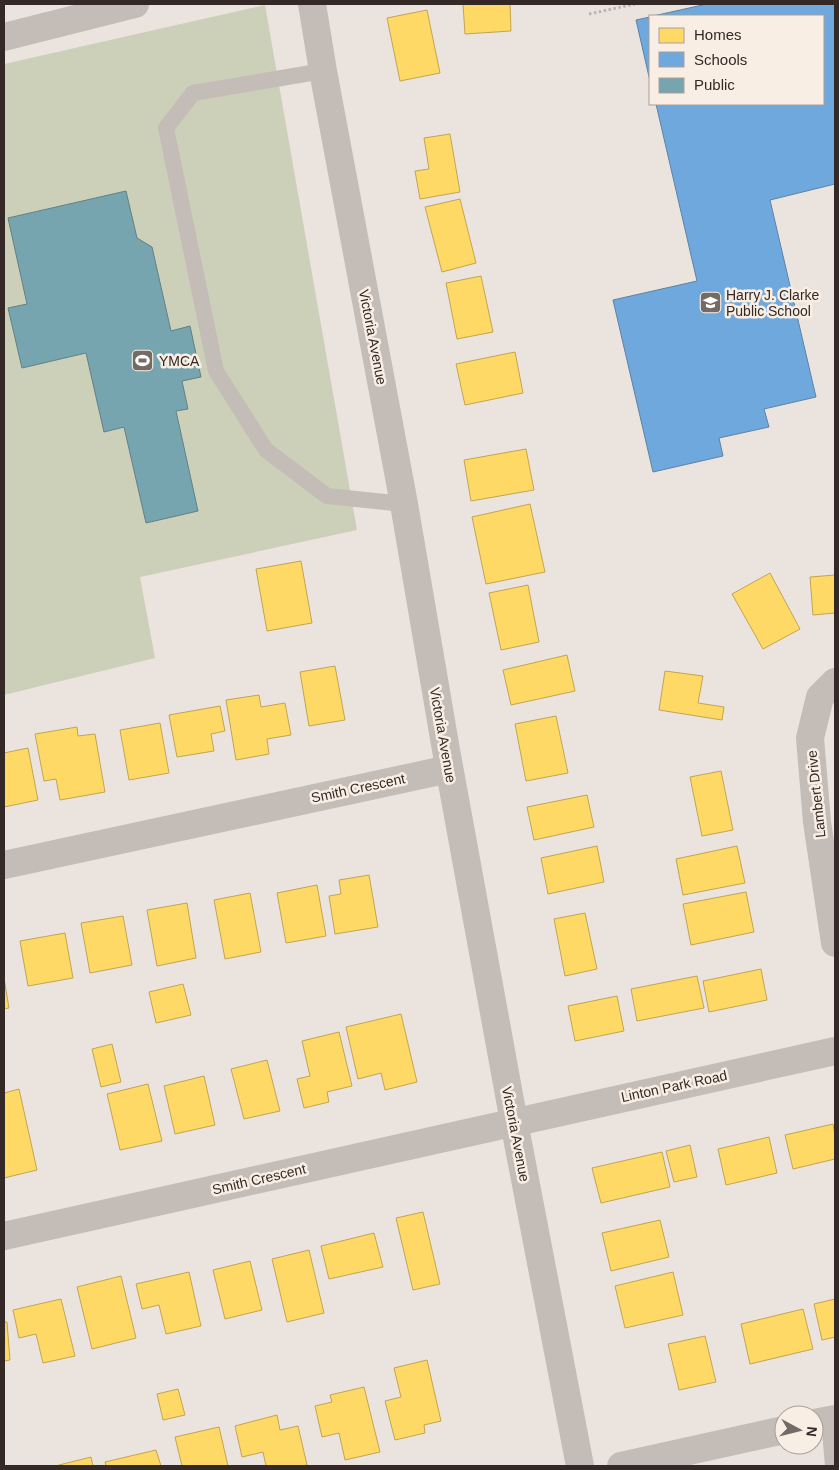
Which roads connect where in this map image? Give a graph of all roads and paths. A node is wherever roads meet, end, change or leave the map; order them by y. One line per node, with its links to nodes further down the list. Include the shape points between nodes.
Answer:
1 (135, 4): 5 (street)
2 (312, 4): 6 (street, Victoria Avenue)
3 (635, 4): 4 (path)
4 (589, 14)
5 (4, 36)
6 (323, 71): 7 (street, Victoria Avenue); 7 (lane, via 193,94 166,128 216,371 266,450 327,496)
7 (404, 504): 9 (street, Victoria Avenue)
8 (835, 682): 11 (street, Lambert Drive, via 820,697 810,738 817,822)
9 (449, 768): 10 (street, Smith Crescent); 13 (street, Victoria Avenue)
10 (4, 865)
11 (835, 943)
12 (835, 1051): 13 (street, Linton Park Road)
13 (514, 1122): 14 (street, Smith Crescent); 17 (street, Victoria Avenue)
14 (4, 1236)
15 (826, 1421): 19 (lane)
16 (774, 1432): 18 (street)
17 (580, 1466)
18 (621, 1466)
19 (833, 1466)

